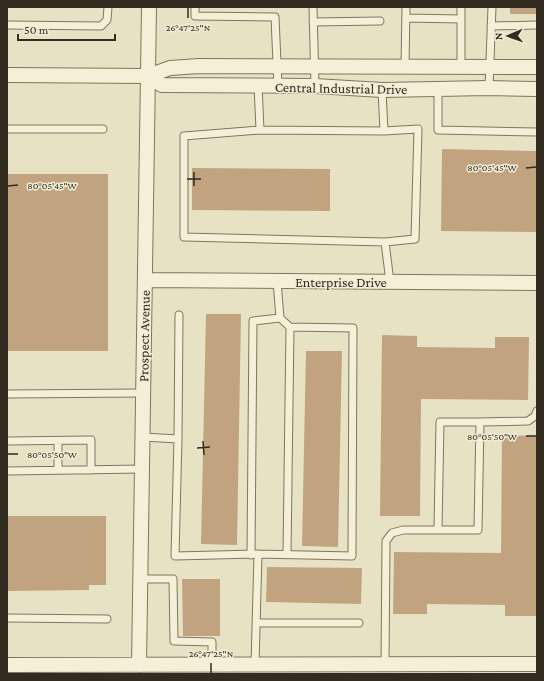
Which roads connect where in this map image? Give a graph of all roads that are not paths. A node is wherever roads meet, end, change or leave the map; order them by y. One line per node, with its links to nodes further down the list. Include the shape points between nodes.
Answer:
1 (108, 7): 12 (lane, via 107,20 101,26)
2 (149, 7): 22 (street, Prospect Avenue)
3 (195, 7): 15 (lane, via 195,16 275,17)
4 (313, 7): 11 (lane)
5 (406, 7): 8 (lane)
6 (461, 7): 9 (lane)
7 (492, 7): 14 (lane)
8 (406, 18): 9 (lane); 17 (lane)
9 (461, 19): 18 (lane)
10 (380, 21): 11 (lane)
11 (313, 22): 16 (lane)
12 (7, 24)
13 (537, 25): 14 (lane)
14 (491, 26): 19 (lane)
15 (277, 67): 16 (street, Central Industrial Drive); 22 (street, Central Industrial Drive, via 170,68); 24 (lane)
16 (314, 67): 17 (street, Central Industrial Drive); 25 (lane)
17 (405, 67): 18 (street, Central Industrial Drive)
18 (460, 67): 19 (street, Central Industrial Drive)
19 (490, 67): 20 (street, Central Industrial Drive); 26 (lane)
20 (537, 67)
21 (7, 75): 22 (street, Central Industrial Drive)
22 (148, 76): 23 (street, Central Industrial Drive, via 162,85); 36 (street, Prospect Avenue)
23 (258, 86): 24 (street, Central Industrial Drive); 32 (lane)
24 (278, 86): 25 (street, Central Industrial Drive)
25 (315, 86): 29 (street, Central Industrial Drive)
26 (489, 88): 27 (street, Central Industrial Drive); 28 (street, Central Industrial Drive)
27 (438, 89): 29 (street, Central Industrial Drive); 34 (lane, via 438,130)
28 (537, 89)
29 (382, 90): 33 (lane)
30 (7, 129): 31 (lane)
31 (103, 129)
32 (260, 130): 33 (lane); 35 (lane, via 184,136 184,237)
33 (384, 131): 35 (lane, via 418,130 416,239)
34 (537, 132)
35 (385, 242): 38 (lane)
36 (145, 280): 37 (street, Enterprise Drive); 43 (street, Prospect Avenue)
37 (277, 281): 38 (street, Enterprise Drive); 41 (lane)
38 (390, 282): 39 (street, Enterprise Drive)
39 (537, 282)
40 (179, 315): 48 (lane)
41 (280, 318): 42 (lane); 57 (lane, via 253,321)
42 (290, 327): 56 (lane); 56 (lane, via 353,328 352,556)
43 (143, 393): 44 (lane); 47 (street, Prospect Avenue)
44 (7, 394)
45 (537, 411): 46 (lane, via 536,416 528,421)
46 (480, 422): 55 (lane, via 440,422); 55 (lane, via 478,530)
47 (143, 437): 48 (lane); 51 (street, Prospect Avenue)
48 (178, 440): 57 (lane, via 175,556)
49 (7, 441): 50 (lane)
50 (58, 441): 52 (lane); 53 (lane, via 91,440)
51 (142, 469): 53 (lane); 58 (street, Prospect Avenue)
52 (58, 470): 53 (lane); 54 (lane)
53 (91, 470)
54 (7, 471)
55 (438, 530): 63 (lane, via 403,530 392,533 386,541)
56 (287, 554): 57 (lane)
57 (255, 555): 61 (lane)
58 (140, 579): 66 (street, Prospect Avenue); 67 (lane, via 173,579 174,641 212,642)
59 (7, 618): 60 (lane)
60 (107, 619)
61 (257, 623): 62 (lane); 68 (lane)
62 (359, 623)
63 (385, 664): 64 (street); 68 (street)
64 (537, 664)
65 (7, 665): 66 (street)
66 (139, 665): 67 (street)
67 (212, 665): 68 (street)
68 (255, 665)

